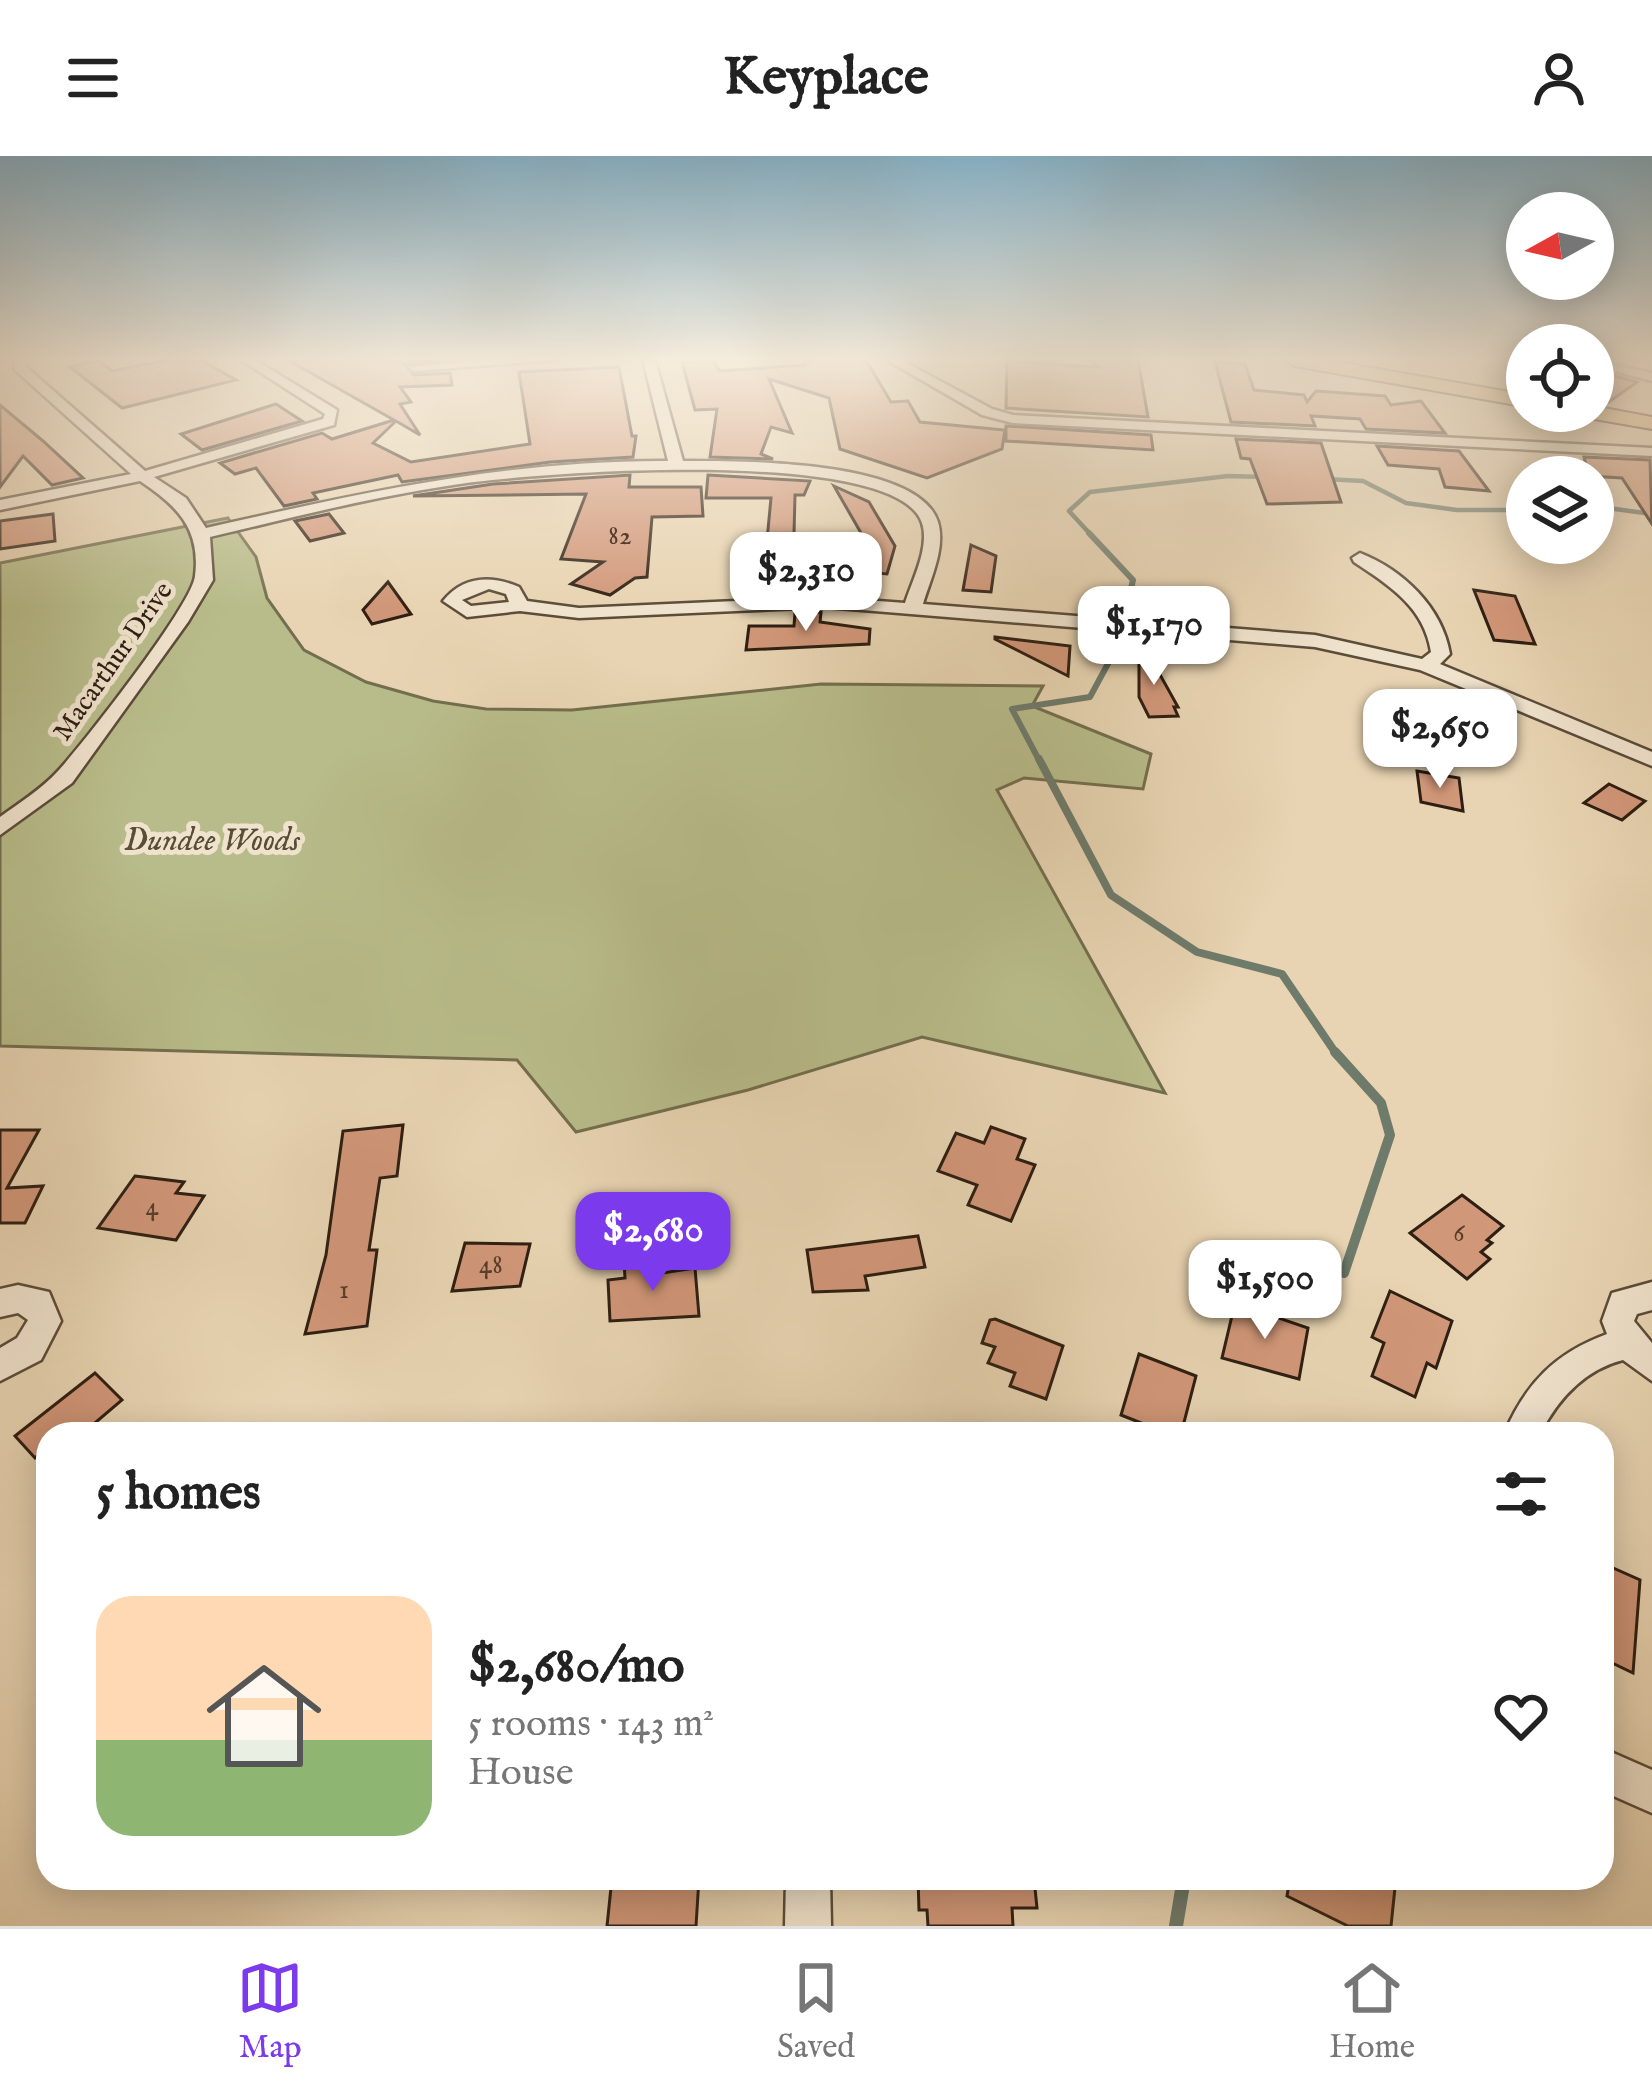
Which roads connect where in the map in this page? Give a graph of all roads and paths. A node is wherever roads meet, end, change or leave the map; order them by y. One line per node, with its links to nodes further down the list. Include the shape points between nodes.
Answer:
1 (104, 443): 7 (street)
2 (258, 443): 7 (street)
3 (670, 443): 6 (street)
4 (1470, 443): 5 (street)
5 (1652, 452)
6 (677, 468): 9 (street, via 489,474); 12 (street, via 798,467 882,482 914,497 929,518 930,537)
7 (142, 476): 8 (street); 9 (street, via 181,501)
8 (0, 505)
9 (202, 534): 15 (street, Macarthur Drive, via 204,580 182,618 64,778)
10 (1360, 558): 13 (street, via 1431,615 1441,654)
11 (520, 607): 12 (street, via 579,614 786,601)
12 (914, 608): 13 (street, via 1315,641)
13 (1426, 666): 14 (street)
14 (1652, 760)
15 (0, 828)
16 (1652, 1296): 18 (street, via 1630,1299 1618,1321)
17 (0, 1303): 19 (street, via 37,1302 45,1321 36,1342)
18 (1640, 1354): 20 (street, via 1580,1358 1554,1381)
19 (0, 1365)
20 (1529, 1422)
21 (1614, 1775): 22 (street)
22 (1652, 1792)
23 (808, 1890): 24 (street)
24 (808, 1926)

